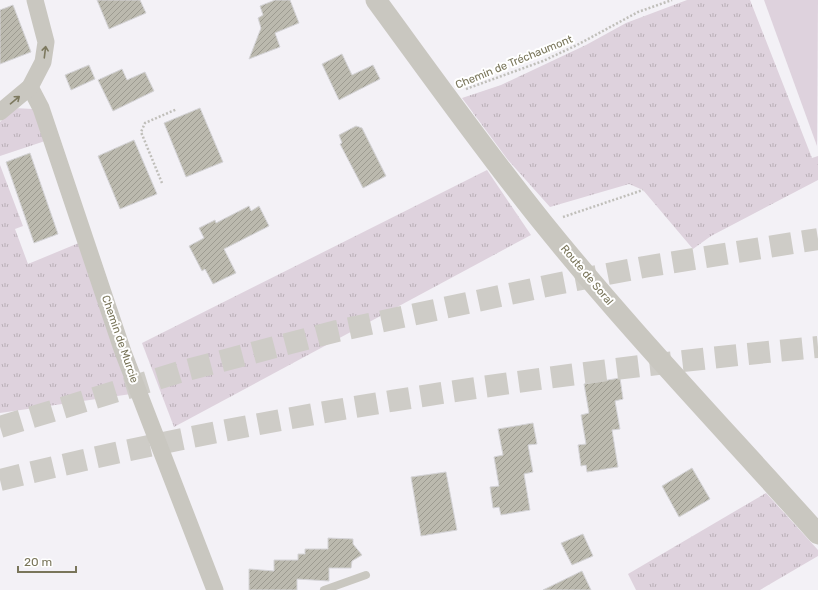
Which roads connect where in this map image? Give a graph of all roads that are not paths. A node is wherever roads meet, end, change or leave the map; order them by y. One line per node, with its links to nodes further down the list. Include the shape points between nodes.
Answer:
1 (35, 0): 3 (street, one-way to 1, via 46,53 46,42)
2 (376, 0): 5 (street, Route de Soral, via 544,224 656,356)
3 (30, 87): 4 (street, one-way to 3); 7 (street, Chemin de Murcie, via 41,108 138,393)
4 (0, 112)
5 (818, 534)
6 (366, 575): 8 (lane)
7 (215, 590)
8 (324, 590)

